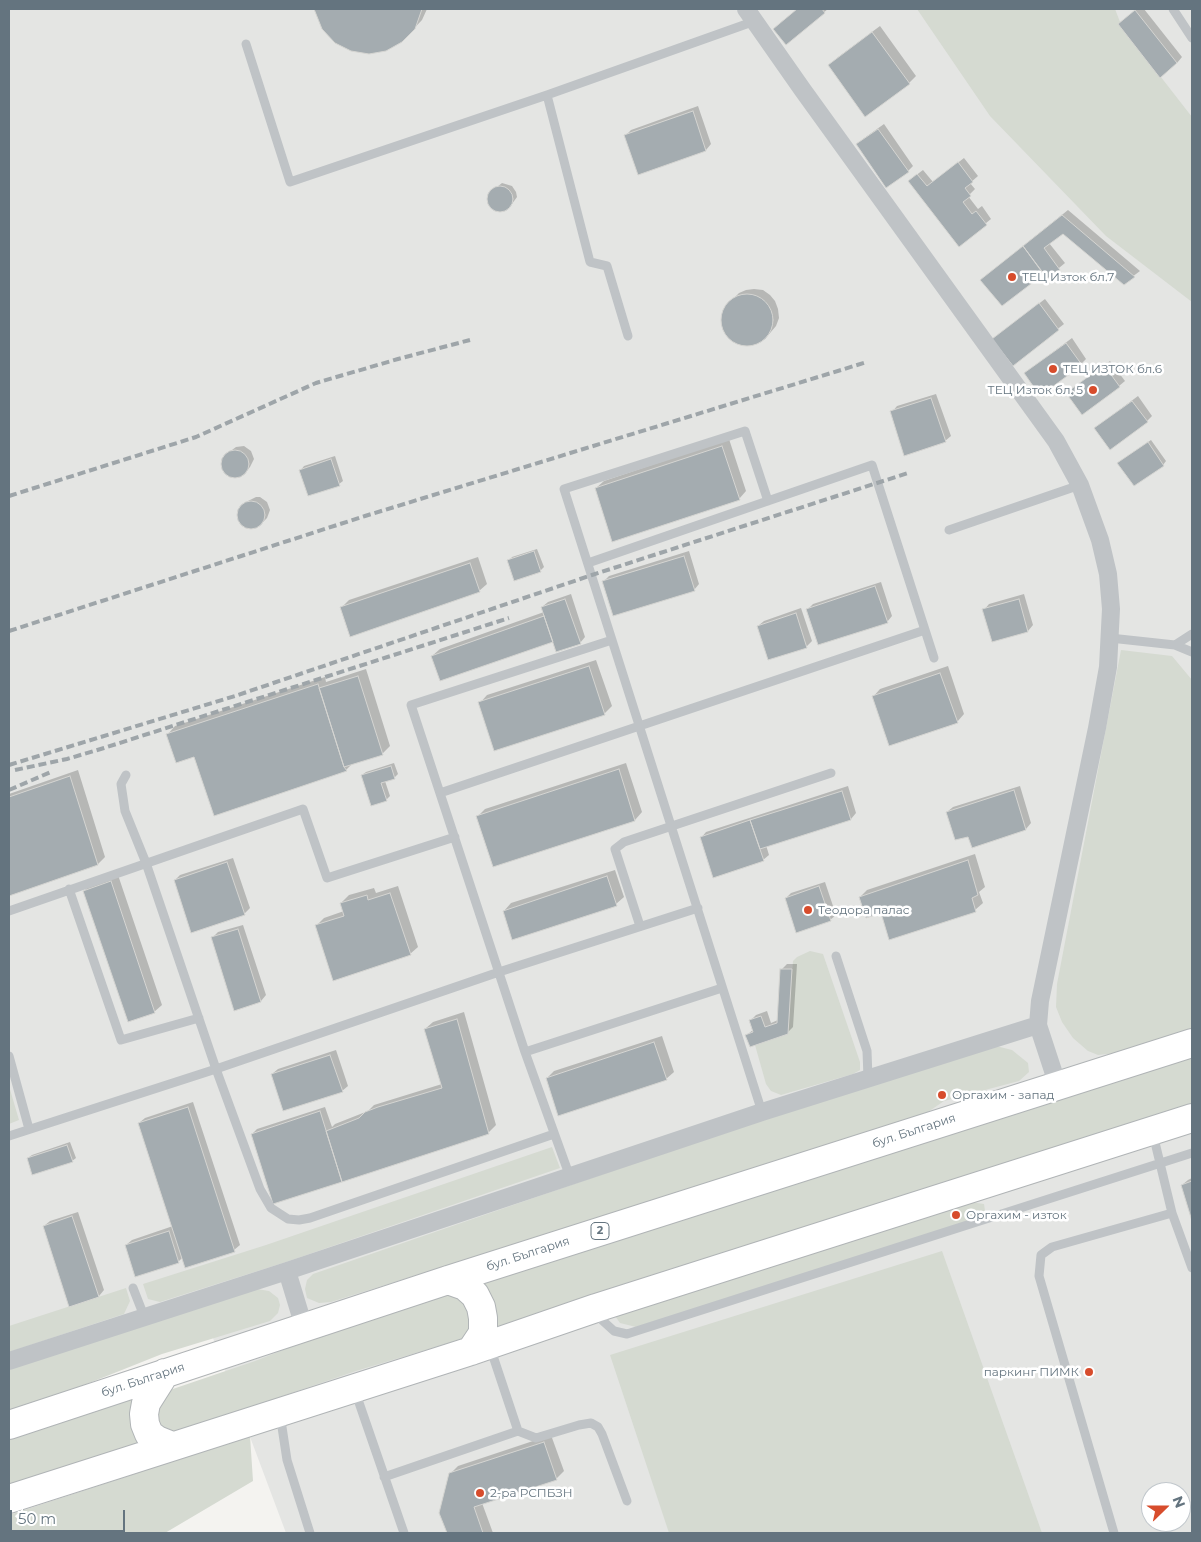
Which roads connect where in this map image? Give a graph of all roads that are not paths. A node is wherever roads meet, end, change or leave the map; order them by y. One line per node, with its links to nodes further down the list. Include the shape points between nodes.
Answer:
1 (1173, 9): 3 (lane)
2 (751, 15): 5 (lane); 7 (street, via 1031,404)
3 (1192, 38)
4 (246, 44): 5 (lane, via 290,182)
5 (547, 95): 6 (lane, via 590,262 607,266)
6 (628, 336)
7 (1080, 485): 9 (lane); 13 (street, via 1100,540 1108,574)
8 (768, 501): 10 (lane); 10 (lane, via 745,432 564,489); 11 (lane, via 872,465)
9 (949, 530)
10 (588, 563): 14 (lane)
11 (925, 630): 17 (lane); 18 (lane)
12 (1192, 634): 15 (lane)
13 (1110, 638): 15 (lane); 33 (street, via 1099,719 1040,1002)
14 (612, 640): 18 (lane); 21 (lane, via 410,705)
15 (1176, 645): 16 (lane)
16 (1192, 652)
17 (934, 658)
18 (639, 726): 21 (lane); 22 (lane)
19 (831, 772): 22 (lane)
20 (126, 775): 24 (lane, via 121,784 125,812)
21 (440, 793): 23 (lane)
22 (671, 827): 26 (lane); 28 (lane, via 624,842 615,849)
23 (455, 837): 24 (lane, via 327,878 303,809); 30 (lane)
24 (146, 863): 25 (lane); 32 (lane)
25 (69, 889): 27 (lane); 32 (lane, via 121,1040)
26 (698, 908): 28 (lane); 31 (lane)
27 (9, 910)
28 (640, 926): 30 (lane)
29 (836, 956): 38 (lane, via 867,1051)
30 (499, 972): 35 (lane); 37 (lane)
31 (722, 988): 35 (lane); 40 (lane)
32 (199, 1018): 37 (lane)
33 (1038, 1025): 38 (street); 39 (street)
34 (1192, 1043): 39 (highway, бул. България / 2)
35 (525, 1052): 44 (lane)
36 (9, 1056): 42 (lane)
37 (216, 1069): 42 (lane); 44 (lane, via 260,1189 271,1208 288,1218 310,1218)
38 (868, 1078): 40 (street)
39 (1058, 1086): 52 (highway, бул. България / 2)
40 (762, 1112): 48 (street)
41 (1192, 1118): 43 (highway)
42 (29, 1129): 45 (lane)
43 (1152, 1131): 47 (lane); 54 (highway)
44 (554, 1134): 48 (lane)
45 (9, 1136)
46 (1192, 1153): 47 (lane)
47 (1161, 1164): 49 (lane); 54 (lane, via 627,1334 614,1331 602,1321)
48 (570, 1177): 51 (street)
49 (1172, 1213): 50 (lane); 70 (lane, via 1052,1247 1041,1255 1039,1276)
50 (1192, 1268)
51 (287, 1271): 55 (street); 56 (street)
52 (448, 1280): 56 (highway, бул. България / 2); 57 (highway, via 465,1286 481,1308 483,1333)
53 (134, 1288): 55 (lane)
54 (596, 1308): 57 (highway)
55 (144, 1316): 58 (street)
56 (304, 1326): 59 (highway, бул. България / 2)
57 (480, 1348): 60 (highway); 63 (lane)
58 (9, 1361)
59 (165, 1373): 62 (highway, бул. България / 2); 64 (highway, via 146,1403 144,1414 149,1434)
60 (354, 1388): 61 (highway); 65 (lane)
61 (280, 1412): 64 (highway); 68 (lane, via 287,1460)
62 (9, 1424)
63 (518, 1431): 65 (lane); 67 (lane, via 536,1438 579,1425 591,1423 598,1427)
64 (172, 1446): 66 (highway)
65 (384, 1477): 69 (lane)
66 (9, 1499)
67 (627, 1502)
68 (310, 1533)
69 (404, 1533)
70 (1114, 1533)

